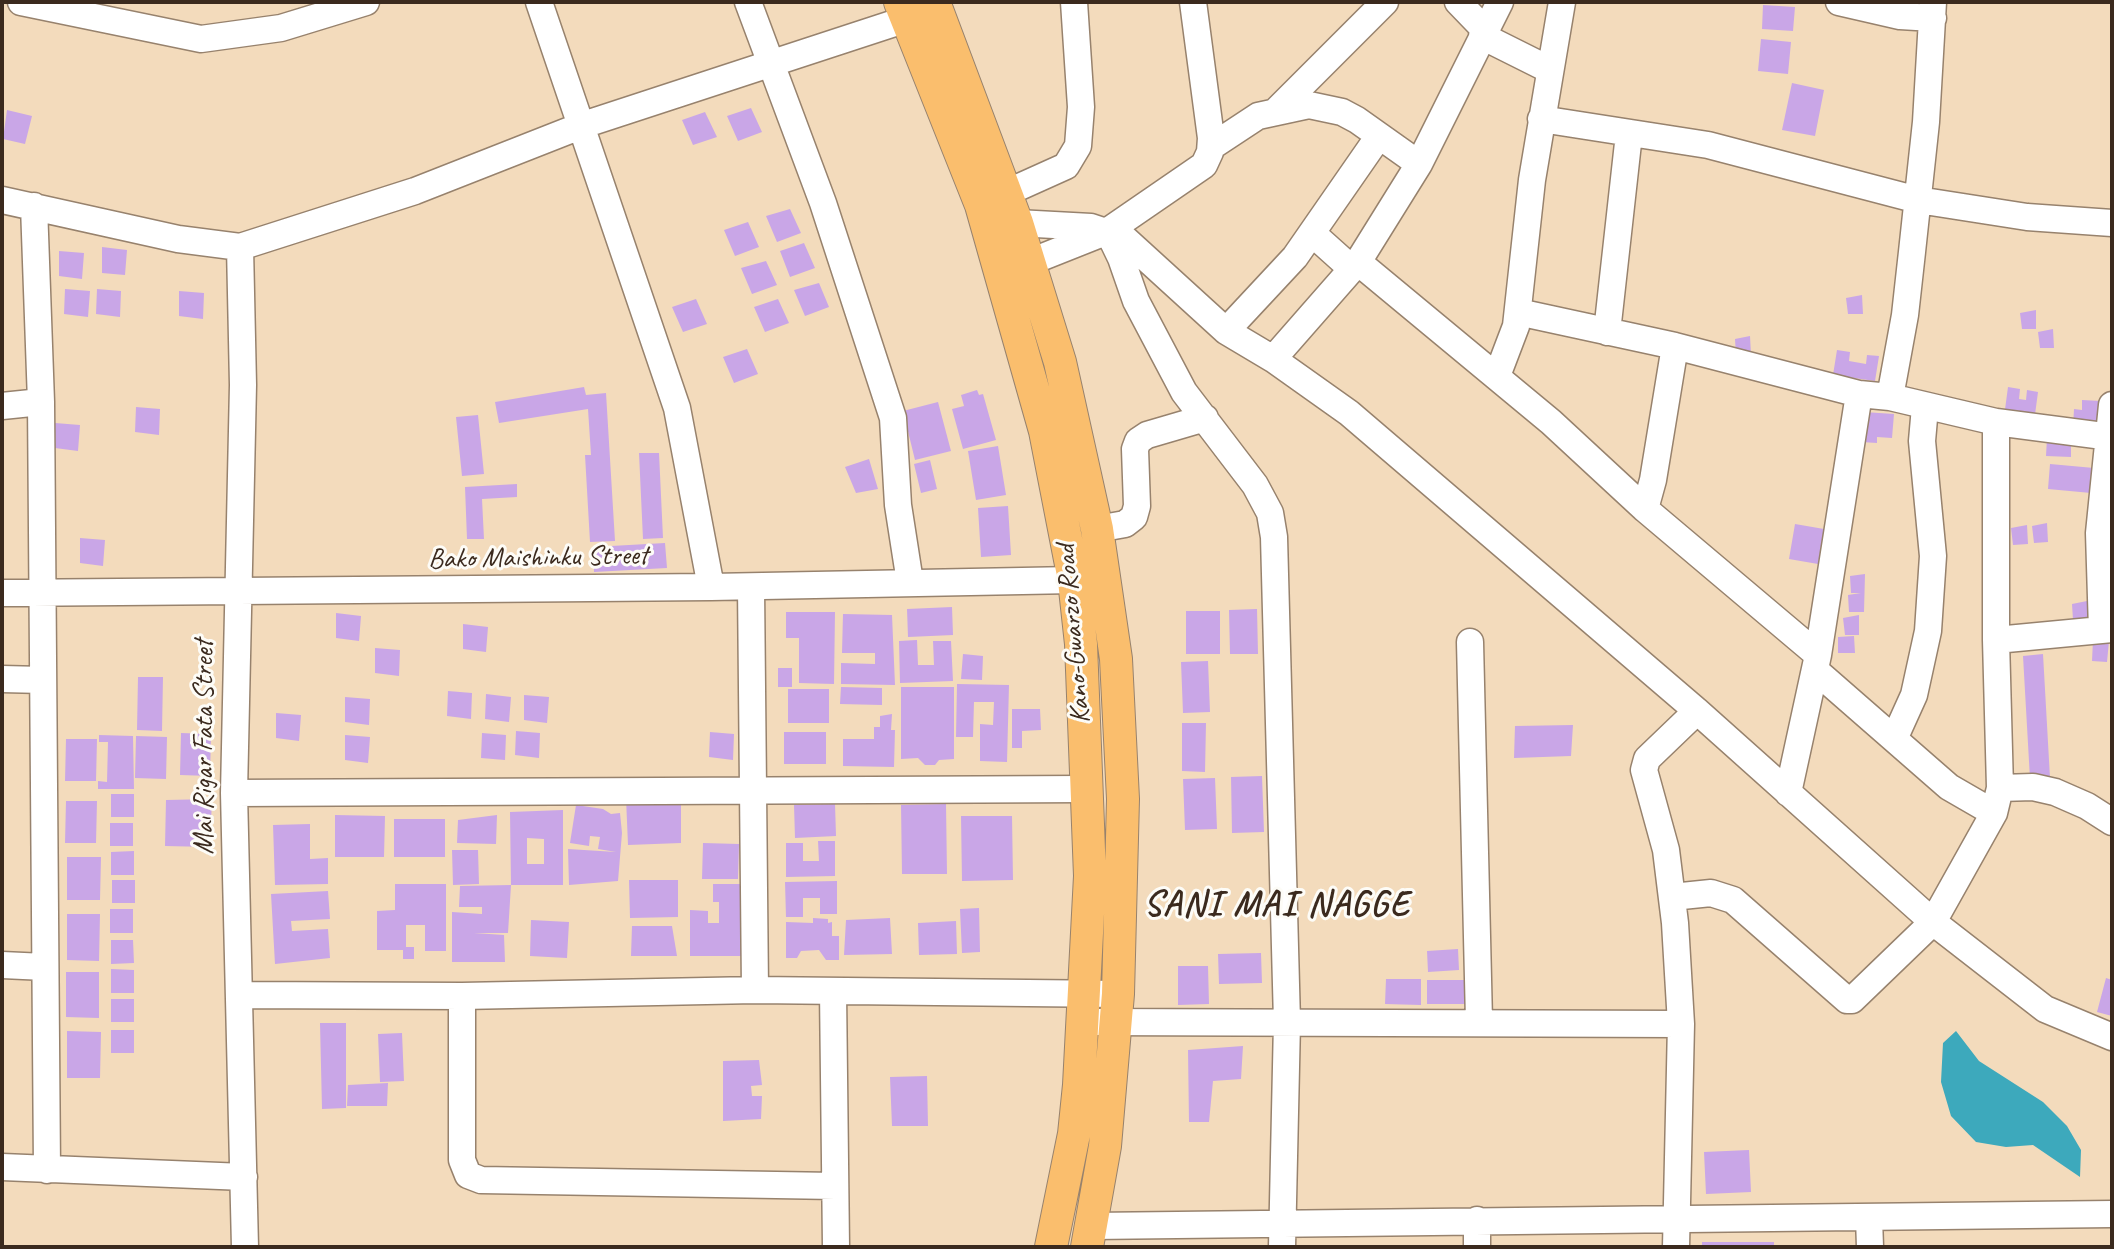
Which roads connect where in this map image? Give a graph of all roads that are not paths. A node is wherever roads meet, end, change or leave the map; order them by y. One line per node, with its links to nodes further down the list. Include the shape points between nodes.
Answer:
1 (21, 2): 13 (street)
2 (366, 2): 13 (street, via 281,28 201,38)
3 (539, 2): 21 (street)
4 (748, 2): 17 (street)
5 (934, 2): 26 (main road, Kano-Gwarzo Road)
6 (1074, 2): 26 (street, via 1082,107 1078,146 1066,166)
7 (1193, 2): 24 (street)
8 (1385, 2): 19 (street)
9 (1458, 2): 16 (street)
10 (1500, 2): 16 (street)
11 (1562, 2): 18 (street)
12 (1839, 2): 14 (street, via 1900,16)
13 (88, 9)
14 (1933, 10): 28 (street)
15 (904, 11): 17 (street); 54 (main road, Kano-Gwarzo Road, via 981,205 1016,321 1045,432)
16 (1484, 33): 18 (street); 25 (street)
17 (772, 62): 21 (street); 55 (street, via 859,306 893,418 898,505)
18 (1550, 70): 20 (street)
19 (1276, 111): 23 (street, via 1325,107); 24 (street)
20 (1541, 119): 22 (street); 37 (street)
21 (583, 125): 34 (street, via 415,191); 56 (street, via 677,408)
22 (1629, 134): 28 (street, via 1708,145); 39 (street)
23 (1379, 135): 25 (street); 33 (street)
24 (1211, 146): 32 (street, via 1204,165)
25 (1419, 164): 36 (street)
26 (1006, 193): 30 (main road, Kano-Gwarzo Road)
27 (2, 200): 29 (street)
28 (1918, 200): 31 (street, via 2027,217); 44 (street)
29 (34, 206): 34 (street, via 178,239); 45 (street)
30 (1017, 223): 32 (street); 35 (main road, Kano-Gwarzo Road)
31 (2112, 223)
32 (1109, 230): 35 (street); 38 (street); 49 (street, via 1136,301 1184,392)
33 (1313, 234): 36 (street); 38 (street)
34 (240, 247): 60 (street, Mai Rigar Fata Street, via 243,385)
35 (1030, 262): 53 (main road, Kano-Gwarzo Road, via 1060,362)
36 (1355, 265): 41 (street); 42 (street)
37 (1518, 312): 39 (street); 42 (street)
38 (1226, 331): 41 (street)
39 (1607, 332): 40 (street)
40 (1675, 346): 43 (street); 52 (street)
41 (1273, 359): 67 (street, via 1349,413)
42 (1497, 376): 52 (street)
43 (1859, 394): 44 (street); 64 (street)
44 (1890, 397): 48 (street)
45 (41, 402): 47 (street); 58 (street)
46 (2112, 405): 51 (street)
47 (2, 406)
48 (1925, 407): 50 (street); 68 (street, via 1922,440 1933,556 1928,631 1914,695)
49 (1205, 418): 53 (street, via 1138,441 1134,517 1125,524); 86 (street, via 1255,485 1270,513 1274,537)
50 (1996, 422): 51 (street); 62 (street)
51 (2111, 437): 61 (street, via 2099,533)
52 (1645, 509): 64 (street)
53 (1097, 529): 84 (main road, Kano-Gwarzo Road, via 1121,719)
54 (1074, 580): 55 (street, Bako Maishinku Street); 70 (main road, Kano-Gwarzo Road)
55 (910, 582): 57 (street, Bako Maishinku Street)
56 (711, 587): 57 (street, Bako Maishinku Street); 60 (street, Bako Maishinku Street)
57 (751, 587): 69 (street)
58 (42, 592): 59 (street, Bako Maishinku Street); 60 (street, Bako Maishinku Street); 66 (street)
59 (2, 593)
60 (238, 593): 71 (street, Mai Rigar Fata Street)
61 (2107, 629): 62 (street)
62 (1996, 640): 73 (street)
63 (1470, 642): 85 (street)
64 (1817, 663): 68 (street); 72 (street)
65 (2, 679): 66 (street)
66 (43, 680): 78 (street)
67 (1696, 711): 72 (street); 75 (street, via 1647,759 1644,770 1666,850)
68 (1895, 737): 73 (street, via 1949,787)
69 (755, 788): 70 (street); 71 (street); 79 (street)
70 (1086, 789): 83 (main road, Kano-Gwarzo Road, via 1090,876)
71 (234, 793): 81 (street, Mai Rigar Fata Street)
72 (1788, 793): 76 (street)
73 (1997, 801): 74 (street, via 2033,788 2055,792); 76 (street)
74 (2112, 821)
75 (1672, 897): 76 (street, via 1711,893 1733,900 1847,1000); 87 (street)
76 (1933, 922): 88 (street, via 2045,1009)
77 (2, 965): 78 (street)
78 (46, 967): 90 (street)
79 (755, 990): 80 (street); 82 (street)
80 (833, 991): 83 (street); 92 (street)
81 (239, 996): 82 (street); 91 (street, Mai Rigar Fata Street)
82 (462, 996): 92 (street, via 462,1160 468,1175 481,1180)
83 (1084, 1007): 84 (street); 101 (main road, Kano-Gwarzo Road, via 1074,1134)
84 (1117, 1008): 86 (street); 97 (main road, Kano-Gwarzo Road, via 1105,1146)
85 (1479, 1021): 86 (street); 87 (street)
86 (1287, 1022): 98 (street)
87 (1681, 1024): 94 (street)
88 (2112, 1037)
89 (2, 1167): 90 (street)
90 (47, 1170): 91 (street)
91 (244, 1177): 99 (street, Mai Rigar Fata Street)
92 (835, 1186): 100 (street)
93 (2112, 1214): 95 (street)
94 (1676, 1218): 95 (street); 96 (street); 103 (street)
95 (1869, 1218): 104 (street)
96 (1477, 1220): 98 (street); 102 (street)
97 (1090, 1236): 98 (street)
98 (1282, 1237)
99 (245, 1247)
100 (836, 1247)
101 (1051, 1247)
102 (1476, 1247)
103 (1676, 1247)
104 (1870, 1247)

